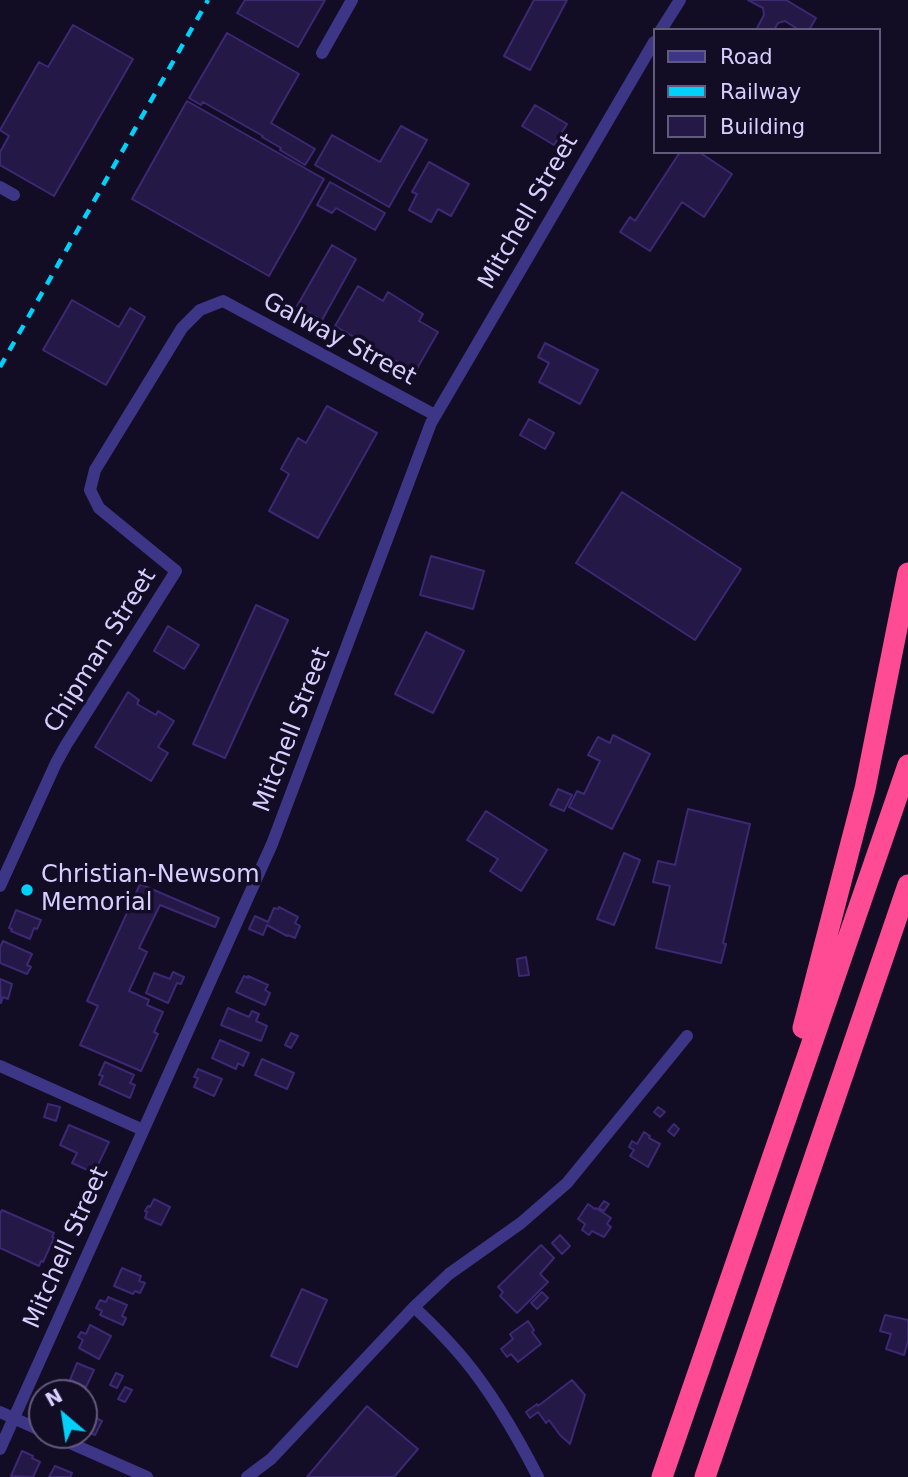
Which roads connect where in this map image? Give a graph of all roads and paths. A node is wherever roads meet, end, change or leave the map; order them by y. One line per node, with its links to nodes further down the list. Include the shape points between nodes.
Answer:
1 (352, 0): 5 (street)
2 (680, 0): 3 (street)
3 (663, 28)
4 (652, 44): 9 (street, Mitchell Street)
5 (322, 53)
6 (0, 187): 7 (street)
7 (14, 195)
8 (223, 301): 9 (street, Galway Street); 13 (street, Chipman Street, via 200,310 181,328 95,470 90,490 99,508 176,571 55,763)
9 (435, 415): 18 (street, Mitchell Street, via 272,844)
10 (908, 573): 19 (highway, via 865,789)
11 (908, 765): 19 (highway)
12 (908, 885): 15 (highway)
13 (0, 886)
14 (908, 910): 15 (highway)
15 (880, 967): 30 (highway)
16 (687, 1036): 20 (street, via 567,1183 521,1223 449,1274)
17 (0, 1066): 18 (street)
18 (143, 1130): 22 (street, Mitchell Street)
19 (764, 1178): 29 (highway)
20 (414, 1307): 27 (street, via 271,1460); 28 (street, via 464,1359 492,1397)
21 (0, 1412): 22 (street)
22 (14, 1418): 23 (street); 24 (street, Mitchell Street)
23 (28, 1424)
24 (0, 1449)
25 (83, 1449): 26 (street)
26 (146, 1477)
27 (247, 1477)
28 (538, 1477)
29 (662, 1477)
30 (705, 1477)

